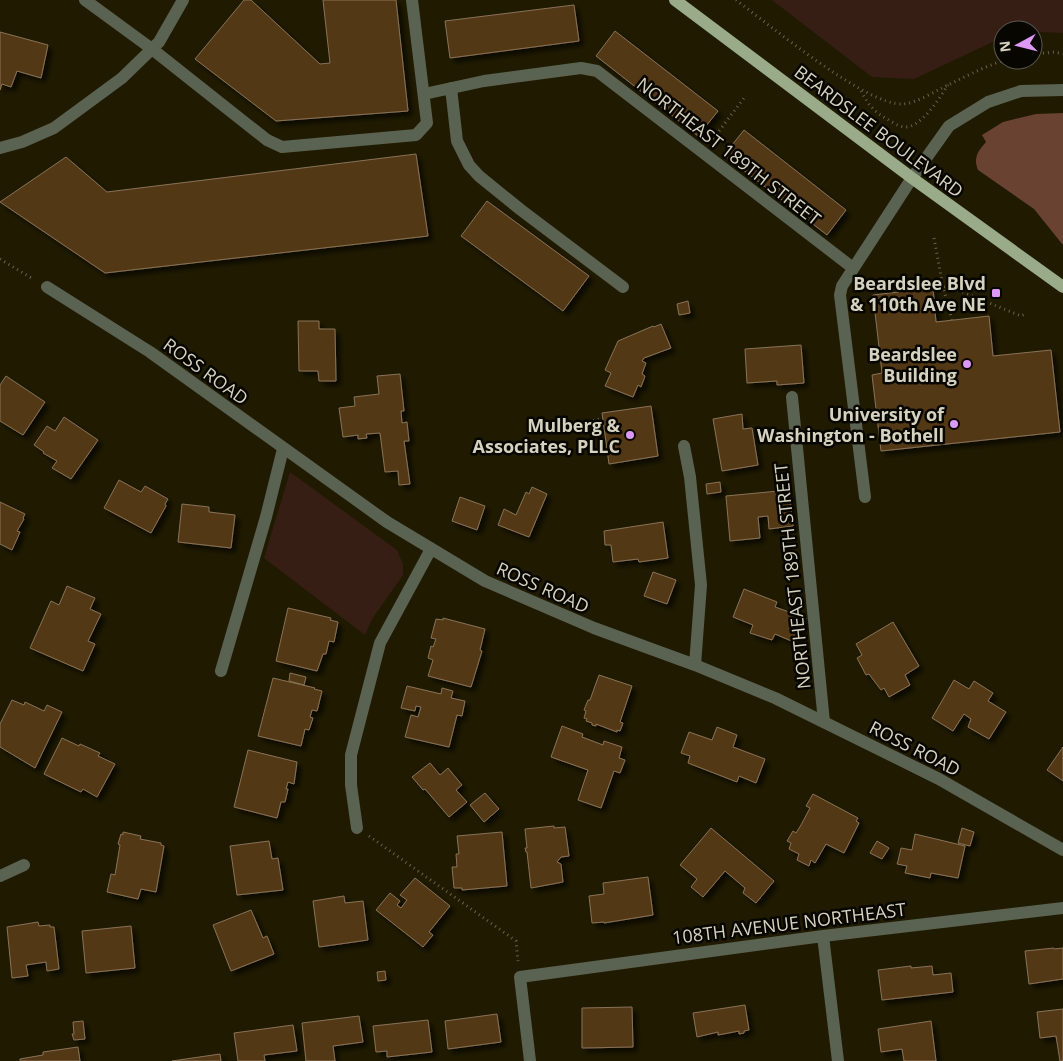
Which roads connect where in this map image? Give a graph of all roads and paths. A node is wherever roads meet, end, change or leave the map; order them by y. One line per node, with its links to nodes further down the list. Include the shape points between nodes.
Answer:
1 (85, 0): 6 (street)
2 (183, 0): 6 (street)
3 (412, 0): 14 (street)
4 (675, 0): 18 (main road, BEARDSLEE BOULEVARD)
5 (736, 0): 12 (path, via 840,78)
6 (152, 49): 14 (street, via 267,140 282,148 416,135 427,123); 17 (street, via 122,78 54,128)
7 (1043, 54): 8 (path)
8 (1063, 54)
9 (993, 64): 10 (path)
10 (948, 85): 12 (path, via 902,104 880,100); 12 (path, via 928,114 906,127 877,113)
11 (451, 88): 14 (street); 21 (street, NORTHEAST 189TH STREET, via 581,68 597,71); 23 (street, via 458,141 479,176)
12 (861, 89)
13 (1063, 90): 18 (street, via 1021,91 988,102 949,126)
14 (424, 94)
15 (744, 98): 16 (path)
16 (711, 142)
17 (0, 148)
18 (912, 178): 21 (street); 25 (main road, BEARDSLEE BOULEVARD)
19 (934, 238): 24 (path)
20 (0, 259): 22 (path)
21 (852, 268): 33 (street, via 840,296)
22 (47, 287): 32 (street, ROSS ROAD, via 150,352)
23 (623, 287)
24 (943, 287): 26 (path, via 948,286 1021,316); 27 (path)
25 (1063, 287)
26 (1027, 313)
27 (952, 320)
28 (792, 397): 37 (street, NORTHEAST 189TH STREET)
29 (600, 419): 30 (path)
30 (564, 428)
31 (684, 446): 35 (street, via 701,586)
32 (283, 449): 34 (street, ROSS ROAD, via 386,522); 36 (street)
33 (865, 497)
34 (431, 549): 35 (street, ROSS ROAD, via 485,581 594,628); 38 (street, via 380,643 350,755)
35 (695, 665): 37 (street, ROSS ROAD)
36 (221, 671)
37 (824, 722): 39 (street, ROSS ROAD, via 939,779)
38 (358, 828): 44 (path, via 516,941)
39 (1063, 850)
40 (24, 865): 41 (street)
41 (0, 876)
42 (1063, 908): 43 (street, 108TH AVENUE NORTHEAST)
43 (823, 936): 44 (street, 108TH AVENUE NORTHEAST); 46 (street)
44 (520, 977): 45 (street)
45 (530, 1061)
46 (838, 1061)

